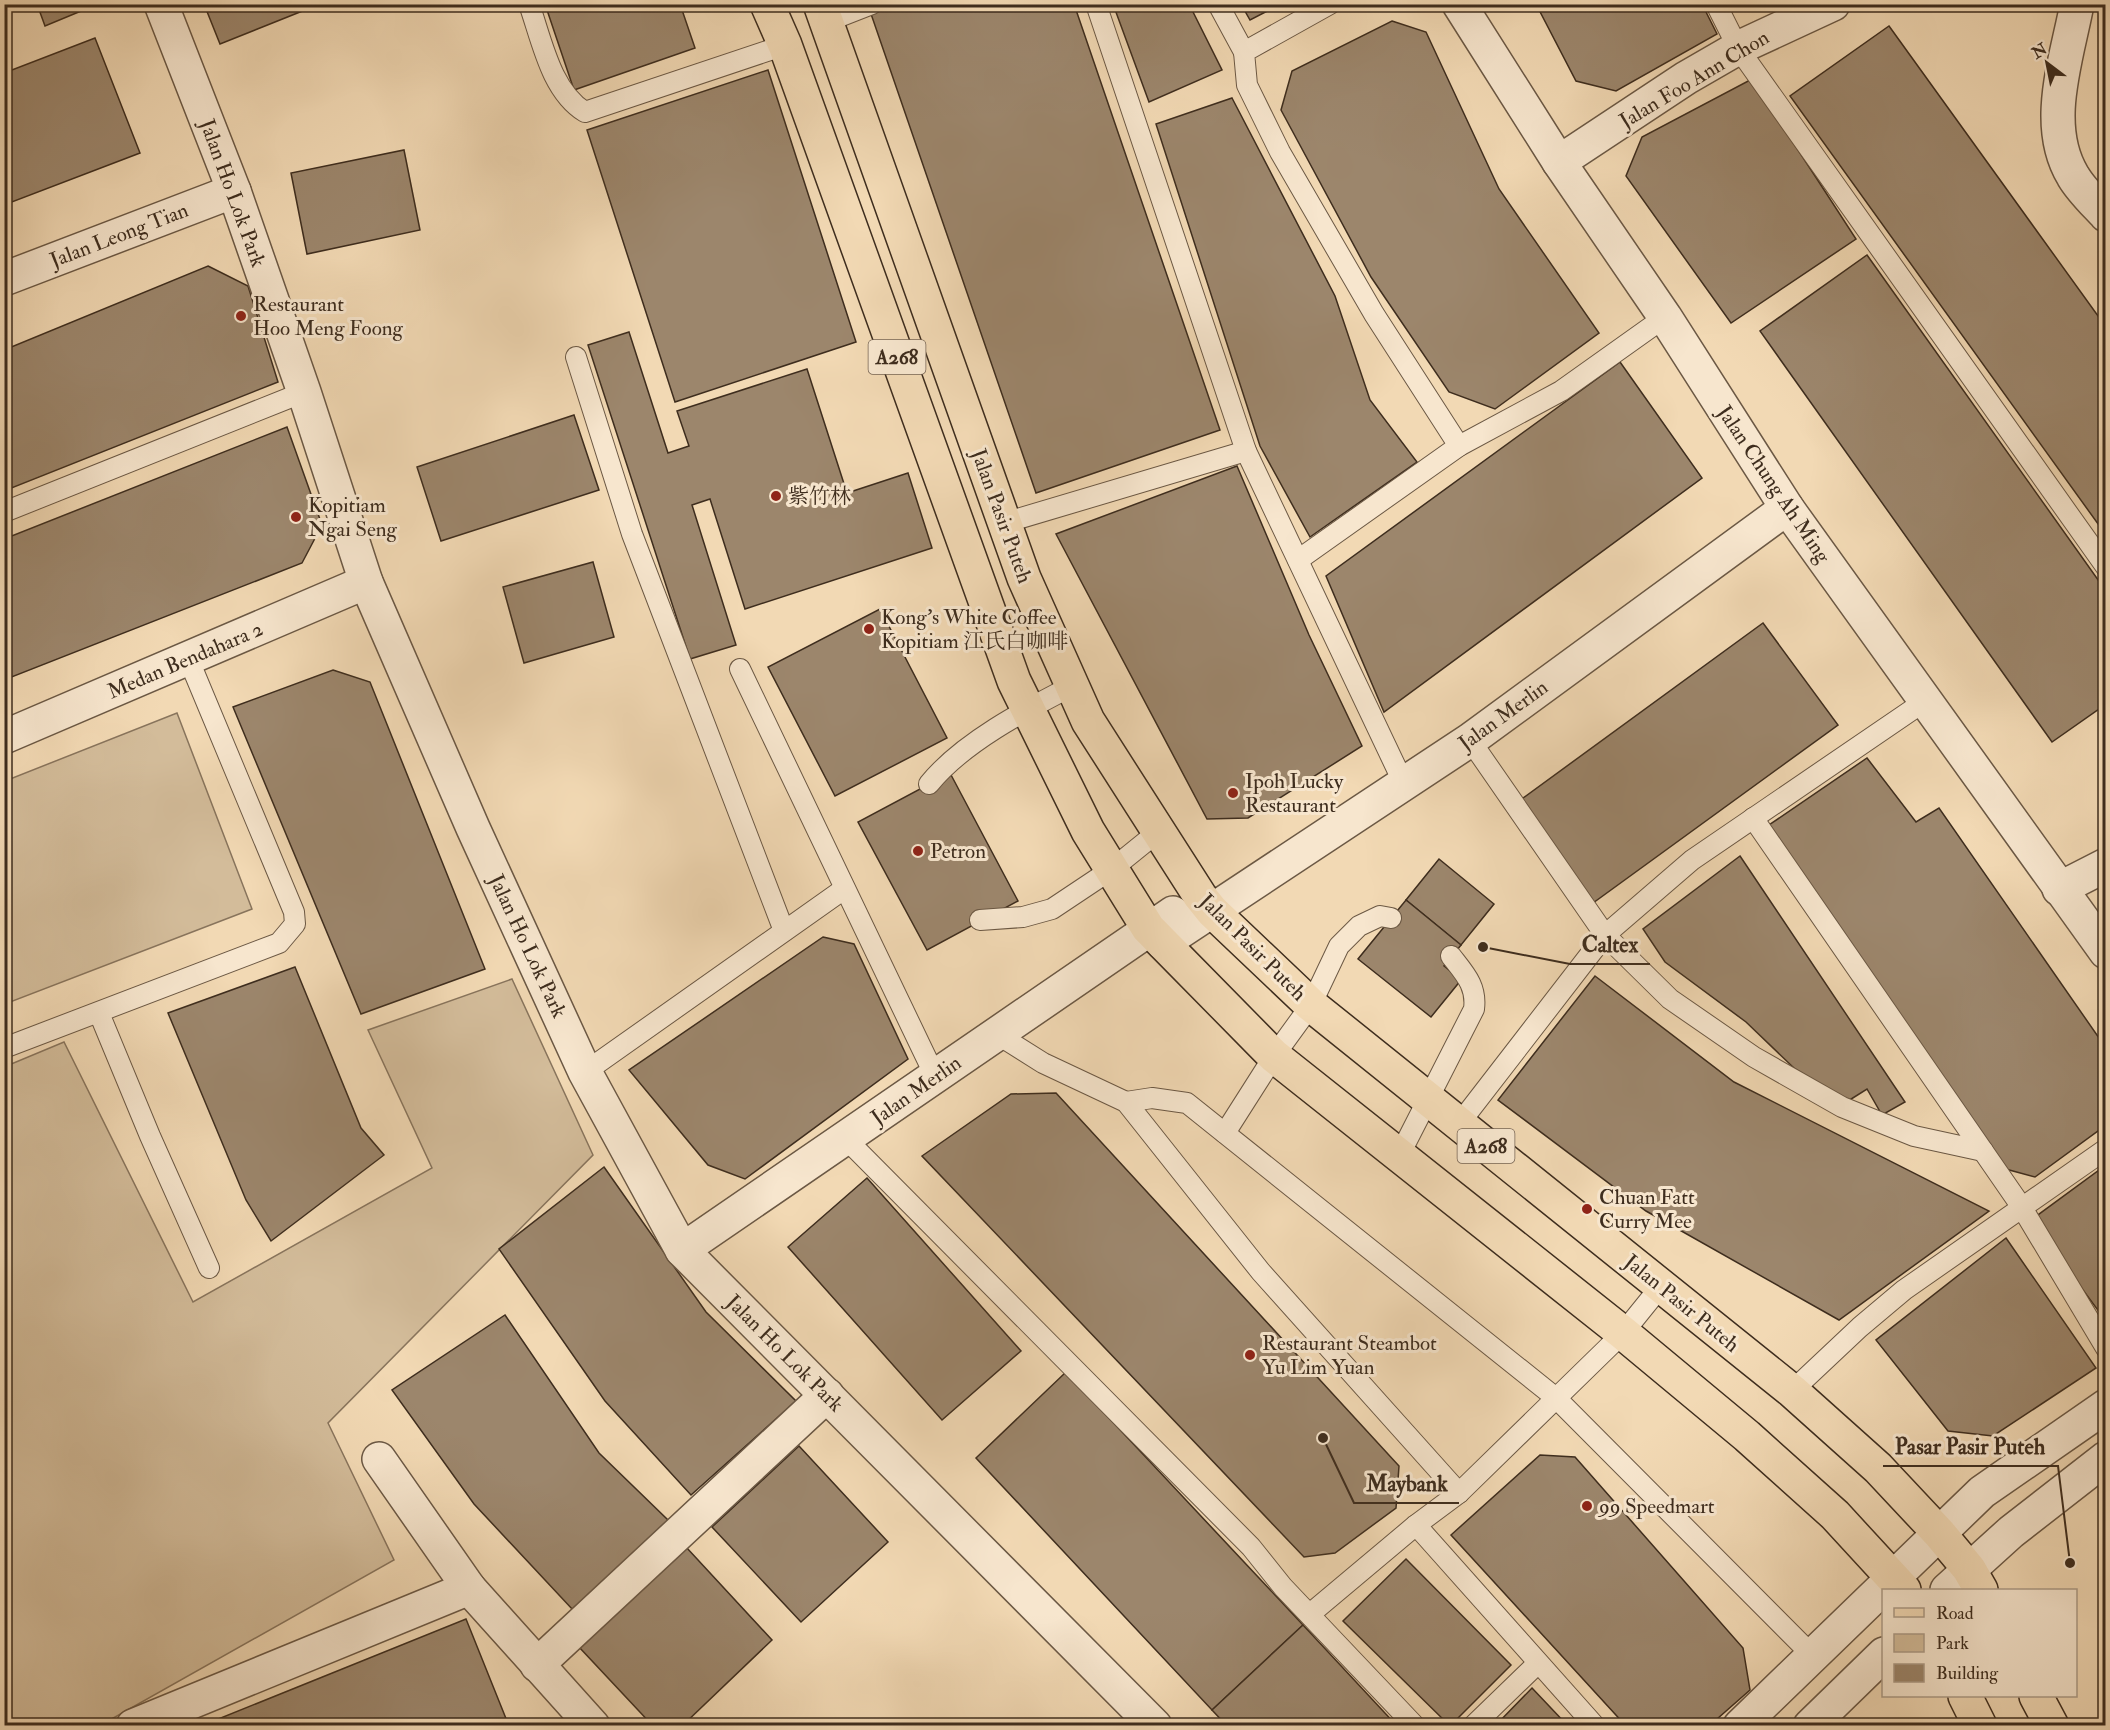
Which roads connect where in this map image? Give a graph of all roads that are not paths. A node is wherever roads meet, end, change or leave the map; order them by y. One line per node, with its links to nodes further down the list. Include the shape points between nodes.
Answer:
1 (161, 4): 17 (street, Jalan Ho Lok Park)
2 (529, 4): 13 (lane, via 558,84 571,104 585,112)
3 (767, 4): 13 (main road, A268)
4 (872, 4): 12 (lane)
5 (1096, 4): 24 (lane)
6 (1218, 4): 15 (lane)
7 (1330, 4): 15 (lane)
8 (1459, 4): 16 (street, Jalan Chung Ah Ming)
9 (1716, 4): 14 (lane)
10 (1833, 4): 14 (street, Jalan Foo Ann Chon)
11 (2077, 4): 18 (street, via 2057,107 2059,138 2072,176)
12 (823, 13): 27 (main road, Jalan Pasir Puteh / A268)
13 (785, 45): 35 (main road, A268, via 1014,681)
14 (1738, 48): 16 (street, Jalan Foo Ann Chon); 29 (lane)
15 (1244, 52): 23 (lane, via 1247,84 1280,152 1374,314)
16 (1559, 162): 20 (street, Jalan Chung Ah Ming)
17 (234, 191): 19 (street, Jalan Leong Tian); 22 (street, Jalan Ho Lok Park)
18 (2106, 215)
19 (4, 279)
20 (1665, 317): 23 (lane, via 1561,391); 25 (street, Jalan Chung Ah Ming)
21 (576, 357): 49 (lane, via 632,534)
22 (304, 392): 26 (lane); 30 (street, Jalan Ho Lok Park)
23 (1459, 446): 28 (lane)
24 (1246, 451): 27 (lane); 28 (lane)
25 (1788, 508): 34 (street, Jalan Chung Ah Ming); 37 (street, Jalan Merlin)
26 (4, 512)
27 (1004, 523): 33 (main road, Jalan Pasir Puteh / A268)
28 (1298, 560): 39 (lane)
29 (2106, 567)
30 (366, 582): 31 (street, Medan Bendahara 2); 59 (street, Jalan Ho Lok Park)
31 (188, 658): 36 (street, Medan Bendahara 2); 55 (lane, via 294,912 295,924 279,943)
32 (740, 669): 44 (lane)
33 (1072, 686): 35 (lane); 41 (main road, Jalan Pasir Puteh / A268, via 1088,721)
34 (1925, 701): 40 (lane); 45 (street, Jalan Chung Ah Ming)
35 (1028, 708): 38 (lane, via 945,764); 43 (main road, A268, via 1088,831)
36 (4, 737)
37 (1470, 740): 39 (street, Jalan Merlin); 51 (lane)
38 (929, 783)
39 (1404, 784): 46 (street, Jalan Merlin)
40 (1753, 818): 51 (lane, via 1692,860); 67 (lane)
41 (1159, 831): 43 (lane); 46 (main road, Jalan Pasir Puteh / A268)
42 (2106, 865): 45 (street)
43 (1112, 869): 48 (lane, via 1052,909 1023,917); 50 (main road, A268)
44 (843, 889): 49 (lane); 60 (lane)
45 (2059, 889): 52 (street, Jalan Chung Ah Ming)
46 (1206, 904): 50 (street, Jalan Merlin); 54 (main road, Jalan Pasir Puteh / A268)
47 (1391, 918): 54 (lane, via 1380,916 1359,926 1339,946)
48 (980, 920)
49 (784, 932): 59 (lane)
50 (1155, 935): 56 (street, Jalan Merlin); 58 (main road, A268)
51 (1605, 935): 63 (lane); 67 (lane, via 1670,999 1754,1057 1842,1107 1914,1136)
52 (2106, 952)
53 (1451, 956): 61 (lane, via 1470,981 1474,1009)
54 (1311, 1005): 58 (lane); 61 (main road, Jalan Pasir Puteh / A268)
55 (99, 1013): 57 (lane); 71 (lane)
56 (997, 1034): 60 (street, Jalan Merlin); 62 (lane, via 1043,1063)
57 (4, 1048)
58 (1274, 1056): 64 (lane); 68 (main road, A268)
59 (585, 1072): 70 (street, Jalan Ho Lok Park)
60 (935, 1076): 65 (street, Jalan Merlin)
61 (1429, 1100): 63 (main road, Jalan Pasir Puteh / A268); 68 (lane)
62 (1126, 1102): 64 (lane, via 1152,1098 1187,1103); 81 (lane, via 1261,1272)
63 (1459, 1124): 72 (main road, Jalan Pasir Puteh / A268)
64 (1224, 1133): 77 (lane)
65 (846, 1139): 70 (street, Jalan Merlin); 88 (lane, via 1251,1547)
66 (2106, 1149): 69 (lane)
67 (1983, 1151): 69 (lane)
68 (1399, 1156): 73 (main road, A268)
69 (2021, 1206): 74 (lane); 75 (lane, via 1904,1290)
70 (682, 1250): 76 (street, Jalan Ho Lok Park)
71 (209, 1268)
72 (1661, 1286): 73 (lane); 75 (main road, Jalan Pasir Puteh / A268)
73 (1623, 1332): 77 (lane); 85 (main road, A268, via 1835,1515)
74 (2106, 1348)
75 (1792, 1391): 83 (main road, Jalan Pasir Puteh / A268, via 1878,1468)
76 (827, 1395): 92 (street); 97 (street, Jalan Ho Lok Park)
77 (1556, 1398): 81 (lane); 89 (lane)
78 (2106, 1406): 83 (street, via 1982,1492)
79 (2106, 1458): 84 (street, via 2011,1532)
80 (379, 1459): 86 (street)
81 (1459, 1493): 82 (lane)
82 (1416, 1525): 88 (lane); 91 (lane)
83 (1939, 1533): 84 (main road, Jalan Pasir Puteh / A268); 85 (street)
84 (1966, 1583)
85 (1899, 1584)
86 (469, 1588): 92 (street); 95 (street)
87 (1882, 1598): 89 (street)
88 (1310, 1614): 98 (lane)
89 (1813, 1656): 101 (street)
90 (1882, 1656): 102 (street)
91 (1537, 1664): 99 (lane); 100 (lane)
92 (537, 1665): 96 (street)
93 (1966, 1697): 103 (main road)
94 (2037, 1697): 104 (main road)
95 (133, 1725)
96 (593, 1725)
97 (1155, 1725)
98 (1415, 1725)
99 (1473, 1725)
100 (1595, 1725)
101 (1740, 1725)
102 (1810, 1725)
103 (1980, 1725)
104 (2052, 1725)

